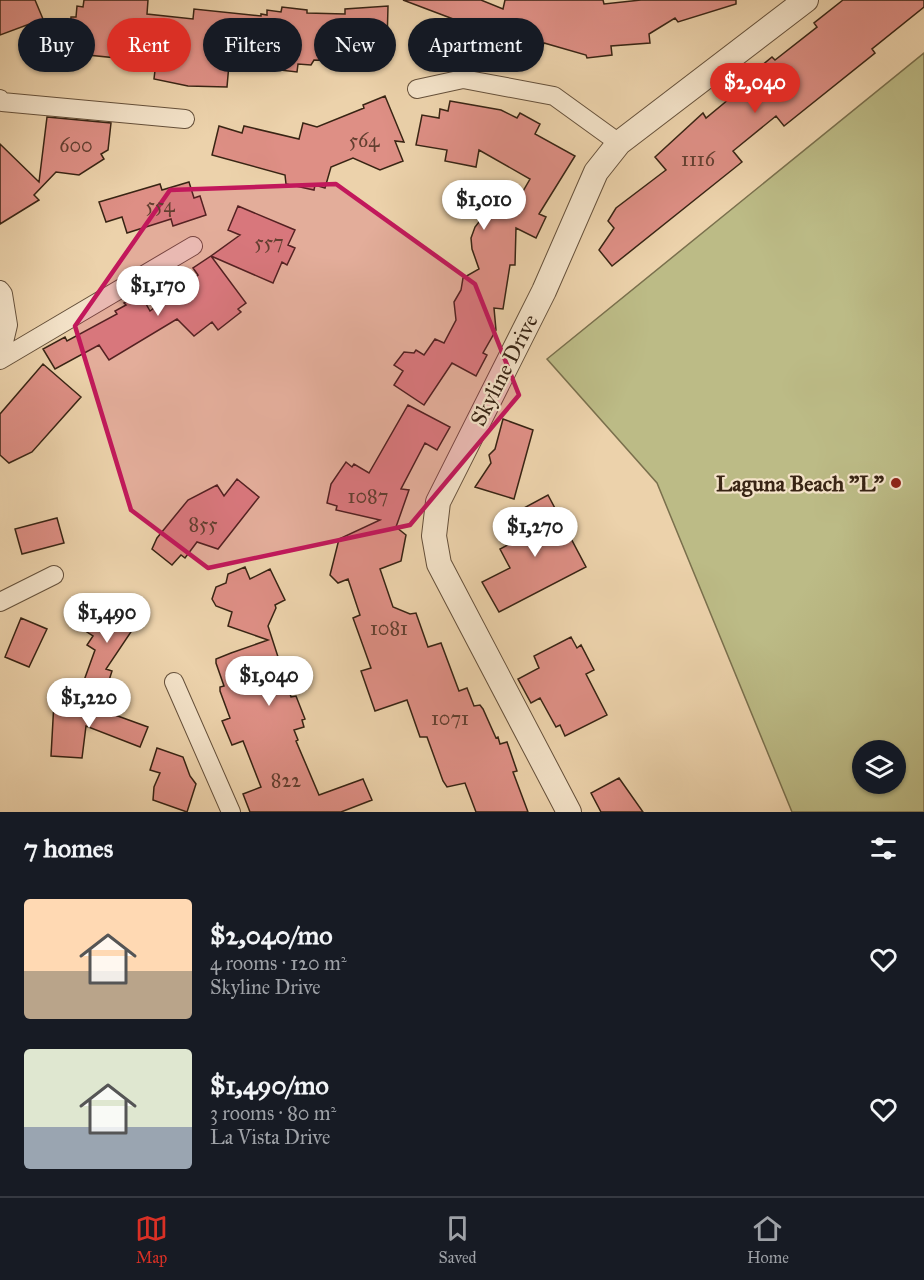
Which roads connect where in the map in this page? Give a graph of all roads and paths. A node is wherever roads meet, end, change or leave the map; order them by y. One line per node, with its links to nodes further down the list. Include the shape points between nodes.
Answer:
1 (806, 0): 5 (street, Skyline Drive)
2 (417, 89): 5 (street, via 463,79 554,96)
3 (0, 99): 4 (street)
4 (185, 119)
5 (619, 143): 13 (street, Skyline Drive, via 596,172 544,291 438,502 434,537 439,564)
6 (193, 246): 8 (street)
7 (0, 290): 8 (street, via 8,325)
8 (0, 360)
9 (54, 575): 10 (street)
10 (0, 602)
11 (174, 682): 12 (street)
12 (231, 812)
13 (569, 812)

